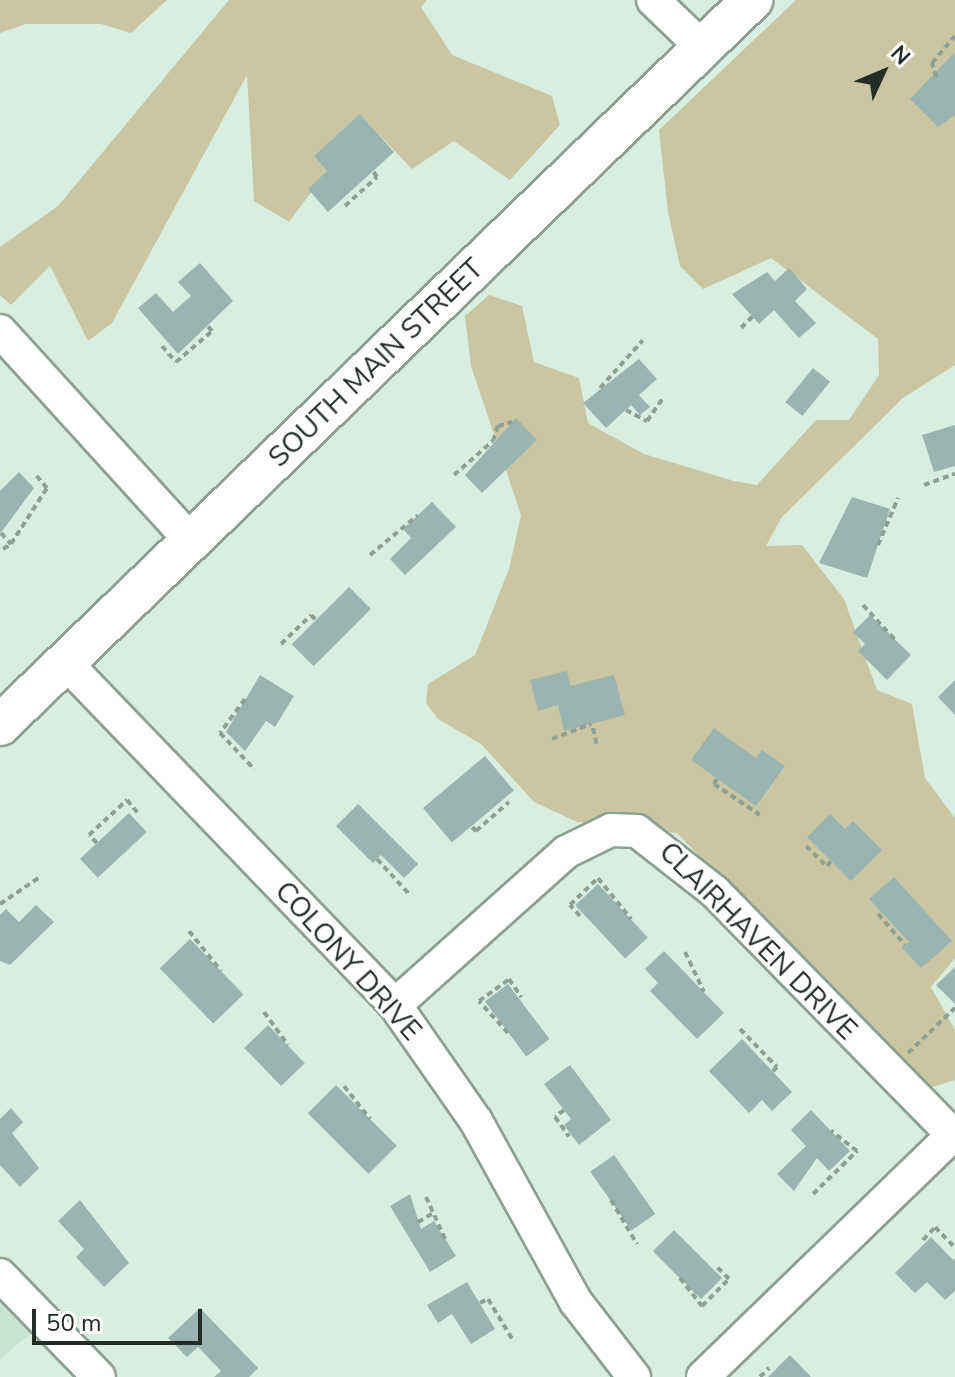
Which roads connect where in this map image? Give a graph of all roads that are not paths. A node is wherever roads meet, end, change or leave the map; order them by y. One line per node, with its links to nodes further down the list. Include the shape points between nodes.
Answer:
1 (653, 0): 3 (street)
2 (752, 0): 3 (main road, SOUTH MAIN STREET)
3 (703, 48): 5 (main road, SOUTH MAIN STREET)
4 (0, 331): 5 (street)
5 (191, 541): 6 (main road, SOUTH MAIN STREET)
6 (65, 662): 7 (main road, SOUTH MAIN STREET); 8 (street, COLONY DRIVE)
7 (0, 725)
8 (395, 1005): 9 (street, CLAIRHAVEN DRIVE, via 566,852 611,830 637,831 668,848 715,892); 12 (street, COLONY DRIVE, via 476,1121 576,1302)
9 (954, 1135): 13 (street)
10 (0, 1275): 11 (street)
11 (99, 1377)
12 (634, 1377)
13 (703, 1377)

